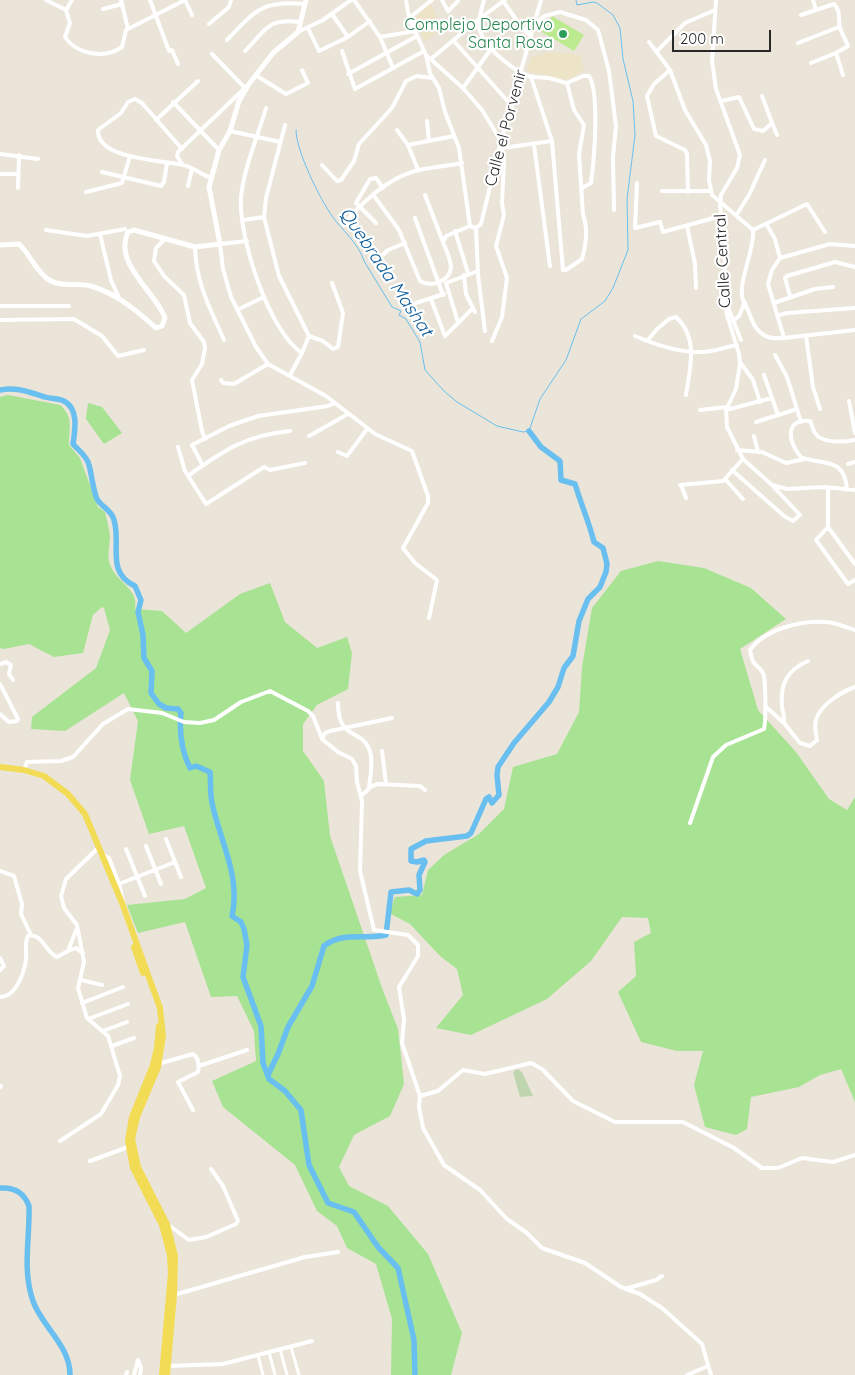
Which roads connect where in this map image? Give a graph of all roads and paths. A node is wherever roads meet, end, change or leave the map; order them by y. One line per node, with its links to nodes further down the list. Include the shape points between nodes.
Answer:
1 (46, 0): 21 (street)
2 (72, 0): 21 (street)
3 (150, 0): 25 (street)
4 (169, 0): 19 (street)
5 (185, 0): 19 (street); 26 (street)
6 (231, 0): 32 (street, via 229,7)
7 (353, 0): 24 (street); 30 (street)
8 (406, 0): 28 (street)
9 (432, 0): 28 (street)
10 (442, 0): 15 (street, via 448,11)
11 (484, 0): 29 (street)
12 (541, 0): 33 (street, Calle el Porvenir)
13 (716, 0): 22 (street, Calle Central)
14 (813, 0): 23 (street)
15 (458, 1)
16 (503, 1): 29 (street); 39 (street)
17 (121, 2): 20 (street); 36 (street)
18 (306, 2): 31 (street); 42 (street, via 271,2)
19 (172, 6): 25 (street)
20 (103, 9)
21 (66, 10): 36 (street, via 70,23 65,37 79,49 109,54 122,47)
22 (715, 10): 49 (street, via 685,23); 72 (street, Calle Central, via 712,61)
23 (816, 10): 27 (street); 34 (street, via 834,4 837,6)
24 (332, 14): 35 (street); 40 (street)
25 (156, 15): 36 (street); 56 (street, via 169,51 172,50)
26 (192, 15)
27 (801, 15)
28 (409, 18): 38 (street)
29 (479, 19): 43 (street); 46 (street, via 477,26 481,38)
30 (370, 21): 40 (street); 41 (street)
31 (300, 22): 37 (street); 47 (street, via 283,20 273,23)
32 (209, 24)
33 (535, 24): 39 (street, Calle el Porvenir); 124 (street, via 545,16 560,12 586,20 598,30 609,71 616,126)
34 (840, 27): 45 (street); 52 (street, via 848,46)
35 (308, 28): 37 (street); 40 (street, via 319,51)
36 (128, 29)
37 (298, 32): 64 (street, via 273,53)
38 (416, 34): 41 (street); 50 (street); 51 (street)
39 (532, 36): 62 (street, Calle el Porvenir)
40 (348, 37)
41 (380, 37): 50 (street)
42 (228, 40)
43 (453, 40): 54 (street); 58 (street)
44 (649, 42): 49 (street)
45 (798, 43)
46 (491, 49): 58 (street); 62 (street)
47 (245, 51)
48 (342, 51): 63 (street)
49 (657, 51): 60 (street)
50 (385, 52): 57 (street); 63 (street)
51 (425, 52): 54 (street); 57 (street); 66 (street)
52 (836, 53): 55 (street); 61 (street, via 843,74)
53 (212, 54): 69 (street)
54 (432, 58): 70 (street)
55 (811, 63)
56 (178, 64)
57 (393, 68): 63 (street, via 358,88 354,87)
58 (479, 68): 70 (street); 74 (street)
59 (302, 70): 64 (street, via 308,83 286,94)
60 (670, 70): 117 (street, via 685,110 709,153); 119 (street, via 654,84 647,96 656,136 687,154)
61 (850, 70)
62 (522, 72): 65 (street); 74 (street, Calle el Porvenir)
63 (348, 74)
64 (257, 76): 69 (street)
65 (531, 77): 68 (street); 89 (street)
66 (432, 78): 84 (street, via 440,88); 103 (street, via 417,76 406,81 392,108 359,144 354,161 341,180 337,181)
67 (198, 81): 73 (street)
68 (567, 83): 115 (street, via 574,110 584,125 579,154); 115 (street, via 589,76 594,101 592,183)
69 (247, 86): 81 (street); 82 (street, via 238,101)
70 (463, 88): 87 (street, via 482,110)
71 (762, 96): 78 (street)
72 (721, 101): 78 (street, via 739,97 757,131 763,131); 122 (street, Calle Central, via 740,155 737,168)
73 (174, 102): 76 (street); 81 (street)
74 (512, 106): 87 (street, Calle el Porvenir)
75 (266, 108): 85 (street)
76 (156, 120): 93 (street); 97 (street, via 135,99 100,127 98,134 104,143)
77 (427, 121): 86 (street)
78 (772, 123): 83 (street)
79 (285, 124): 88 (street)
80 (397, 130): 90 (street)
81 (201, 131): 93 (street); 94 (street)
82 (230, 132): 85 (street); 94 (street)
83 (777, 135)
84 (454, 136): 86 (street); 100 (street)
85 (257, 138): 88 (street); 129 (street, via 241,198)
86 (429, 141): 90 (street)
87 (501, 141): 92 (street); 134 (street, Calle el Porvenir, via 481,224)
88 (280, 142): 127 (street)
89 (552, 142): 91 (street); 115 (street, via 564,270 582,259 585,248)
90 (408, 145): 105 (street)
91 (534, 145): 92 (street); 152 (street)
92 (502, 148): 186 (street, via 504,214 496,246 507,278 502,317)
93 (182, 149): 102 (street, via 177,154)
94 (219, 150): 110 (street)
95 (0, 154): 96 (street)
96 (19, 155): 98 (street); 108 (street)
97 (130, 156): 101 (street); 109 (street)
98 (38, 159)
99 (764, 160): 125 (street)
100 (462, 162): 105 (street); 132 (street)
101 (167, 163): 102 (street); 109 (street, via 164,182 160,186)
102 (183, 165): 104 (street)
103 (322, 165)
104 (192, 169): 110 (street); 112 (street)
105 (418, 170): 114 (street)
106 (102, 172): 109 (street)
107 (0, 174): 108 (street)
108 (18, 174): 113 (street)
109 (125, 178): 118 (street, via 118,184)
110 (211, 178): 146 (street, via 210,196)
111 (637, 183): 133 (street, via 635,228 660,222 663,232)
112 (188, 186)
113 (18, 188)
114 (383, 188): 121 (street); 123 (street, via 376,178 370,179 356,202)
115 (582, 188)
116 (662, 191): 119 (street)
117 (710, 191): 119 (street); 122 (street)
118 (86, 192)
119 (688, 192)
120 (425, 195): 144 (street)
121 (374, 196): 123 (street); 145 (street)
122 (720, 200): 125 (street); 126 (street, Calle Central)
123 (359, 209): 130 (street); 142 (street, via 348,221)
124 (614, 210)
125 (737, 214): 137 (street)
126 (721, 216): 133 (street); 171 (street, Calle Central)
127 (264, 217): 129 (street); 180 (street, via 279,276)
128 (415, 218): 156 (street)
129 (243, 220): 143 (street)
130 (376, 223)
131 (767, 225): 137 (street); 139 (street, via 808,204); 150 (street)
132 (470, 226): 134 (street); 138 (street)
133 (688, 226): 159 (street)
134 (477, 228): 154 (street, Calle el Porvenir)
135 (126, 229): 140 (street)
136 (46, 230): 140 (street, via 87,236)
137 (753, 230): 166 (street, via 743,292)
138 (455, 231): 144 (street); 155 (street)
139 (825, 232)
140 (100, 234): 164 (street)
141 (165, 239): 149 (street); 164 (street, via 134,230 128,232 125,244 132,270 162,310 165,318 162,326 156,328 136,309); 216 (street, via 156,248 154,261 184,295 190,323 204,342 202,364 192,380)
142 (364, 239)
143 (246, 241): 146 (street); 163 (street)
144 (443, 242): 156 (street, via 451,267 448,275)
145 (405, 243): 151 (street, via 388,250); 156 (street, via 420,281 431,285)
146 (220, 244): 149 (street); 173 (street, via 223,269)
147 (0, 245): 164 (street, via 19,244 49,280 91,286)
148 (855, 246): 150 (street, via 830,244)
149 (195, 247): 184 (street, via 204,298)
150 (780, 258): 167 (street, via 768,284)
151 (374, 263)
152 (550, 266)
153 (855, 267): 162 (street, via 835,262 787,276)
154 (478, 271): 155 (street); 178 (street, Calle el Porvenir)
155 (466, 274): 160 (street, via 446,283); 177 (street, via 466,294 473,311)
156 (438, 282): 161 (street)
157 (332, 283): 180 (street, via 343,313 338,347 333,350 323,341)
158 (833, 287): 162 (street)
159 (696, 288)
160 (449, 292): 161 (street); 177 (street)
161 (443, 295): 165 (street)
162 (790, 296): 167 (street)
163 (264, 297): 173 (street); 191 (street, via 284,334)
164 (118, 298)
165 (431, 299): 168 (street); 177 (street, via 445,336)
166 (745, 302): 176 (street); 183 (street, via 759,332 773,339)
167 (774, 303): 174 (street)
168 (416, 304)
169 (0, 306): 170 (street)
170 (69, 306)
171 (725, 306): 176 (street); 188 (street, Calle Central)
172 (855, 308): 174 (street)
173 (237, 310): 194 (street)
174 (777, 316): 183 (street)
175 (0, 320): 189 (street, via 74,319 102,336 118,356)
176 (734, 321): 185 (street)
177 (458, 322)
178 (486, 330)
179 (855, 330): 182 (street)
180 (309, 336): 191 (street)
181 (635, 336): 187 (street)
182 (806, 336): 183 (street); 203 (street, via 813,387)
183 (784, 338)
184 (224, 340)
185 (741, 340)
186 (492, 341)
187 (647, 341): 190 (street, via 664,348); 190 (street, via 669,319 676,317 686,329)
188 (737, 346): 190 (street); 193 (street, Calle Central)
189 (144, 350)
190 (693, 352): 198 (street)
191 (302, 353): 195 (street)
192 (775, 355): 205 (street, via 787,377)
193 (740, 361): 201 (street, via 753,380); 204 (street, Calle Central, via 736,389)
194 (268, 364): 195 (street); 197 (street, via 234,384)
195 (290, 375): 202 (street)
196 (764, 375): 199 (street)
197 (221, 380)
198 (686, 395)
199 (772, 398): 201 (street); 208 (street)
200 (849, 401): 213 (street)
201 (760, 402): 204 (street)
202 (335, 403): 207 (street); 216 (street, via 263,414)
203 (820, 408)
204 (727, 409): 206 (street); 219 (street, via 727,427)
205 (797, 409): 208 (street); 210 (street)
206 (700, 410)
207 (348, 414): 211 (street); 214 (street)
208 (778, 415): 209 (street)
209 (756, 422)
210 (801, 422): 217 (street, via 810,421 818,436 842,442); 223 (street, via 790,433 794,449)
211 (367, 429): 220 (street, via 347,456); 240 (street, via 412,451 428,496 428,503 403,548 415,563 437,580)
212 (290, 431): 226 (street, via 252,437)
213 (855, 433)
214 (309, 436)
215 (754, 436): 221 (street)
216 (205, 439): 226 (street, via 192,445)
217 (855, 440)
218 (178, 447): 229 (street, via 184,471)
219 (736, 450): 221 (street); 222 (street)
220 (338, 452)
221 (758, 452): 223 (street, via 786,462)
222 (743, 459): 228 (street); 231 (street)
223 (805, 459): 233 (street, via 827,461 837,466 846,480)
224 (855, 462): 227 (street)
225 (305, 463): 229 (street, via 270,470 264,467 206,504)
226 (202, 464): 229 (street)
227 (848, 464)
228 (732, 470): 230 (street); 231 (street, via 793,521 800,515)
229 (189, 475)
230 (725, 479): 235 (street, via 680,485); 236 (street)
231 (772, 484): 232 (street, via 787,489)
232 (828, 487): 233 (street); 237 (street)
233 (847, 490): 234 (street)
234 (855, 490)
235 (686, 498)
236 (743, 500)
237 (828, 528): 238 (street); 239 (street, via 816,540 848,584)
238 (855, 564)
239 (855, 580)
240 (429, 618)
241 (855, 630): 248 (street, via 835,623 809,622 761,637 750,650 754,666 764,676)
242 (808, 661): 251 (street, via 790,670 785,681)
243 (0, 664): 244 (street, via 6,662 11,665 9,674)
244 (13, 680)
245 (0, 684): 249 (street, via 18,719 10,722)
246 (855, 687): 251 (street, via 820,712 815,726 817,740 810,746 800,743)
247 (338, 703): 252 (street)
248 (766, 707): 251 (street); 262 (street, via 764,729 726,745 713,756)
249 (0, 714)
250 (392, 718): 252 (street)
251 (784, 723)
252 (344, 728): 253 (street, via 325,733); 259 (street, via 370,750)
253 (322, 739): 257 (street, via 312,714 273,692 241,702 212,721 200,724 184,722 162,713 128,709 103,724 73,757 61,761 27,762); 261 (street, via 354,761)
254 (382, 751): 258 (street)
255 (0, 770): 256 (main road)
256 (16, 770): 257 (main road); 265 (main road, via 39,779 64,796 83,819)
257 (24, 770): 267 (main road, via 44,776 68,794 87,818)
258 (386, 784): 259 (street); 260 (street, via 420,786)
259 (369, 788): 261 (street)
260 (424, 790)
261 (361, 796): 297 (street, via 360,871 374,930 408,936 418,945 418,956 399,987 404,1019 402,1042)
262 (690, 823)
263 (166, 839): 268 (street)
264 (146, 846): 269 (street)
265 (97, 849): 277 (street, via 68,877 62,888 64,908); 295 (main road, via 156,1009 159,1031)
266 (126, 849): 271 (street)
267 (103, 855): 273 (street, via 109,858); 276 (main road)
268 (175, 862): 269 (street); 272 (street)
269 (156, 870): 271 (street); 274 (street)
270 (0, 871): 278 (street, via 14,876 21,914)
271 (137, 877): 273 (street); 275 (street)
272 (181, 878)
273 (119, 884): 276 (street)
274 (161, 884)
275 (145, 896)
276 (122, 903): 295 (main road, via 160,1008 163,1040)
277 (77, 925): 279 (street); 280 (street)
278 (31, 935): 279 (street, via 44,943 52,956); 286 (street, via 26,939 26,959 21,978 10,993)
279 (68, 951): 280 (street, via 76,948)
280 (83, 953): 283 (street)
281 (0, 958): 282 (street, via 4,966)
282 (0, 970)
283 (81, 980): 284 (street); 287 (street, via 78,988)
284 (102, 985)
285 (122, 986): 287 (street)
286 (0, 997)
287 (82, 1003): 289 (street)
288 (128, 1004): 289 (street)
289 (88, 1019): 291 (street)
290 (127, 1022): 291 (street)
291 (103, 1031): 293 (street)
292 (134, 1038): 293 (street)
293 (112, 1046): 300 (street, via 120,1076 118,1085 97,1118)
294 (247, 1050): 296 (street)
295 (156, 1066): 296 (street, via 193,1054); 298 (main road)
296 (199, 1066): 299 (street, via 198,1072 178,1082)
297 (420, 1096): 302 (street, via 438,1091 463,1070 485,1074 528,1063 542,1069 573,1101 615,1122 683,1122 734,1148 762,1168 778,1168 802,1158 830,1162); 308 (street, via 423,1128 448,1169 480,1190 506,1219 542,1248 585,1263)
298 (141, 1102): 301 (main road, via 130,1125); 305 (main road, via 132,1139 134,1151 142,1177)
299 (193, 1110)
300 (60, 1141)
301 (128, 1147): 303 (street); 319 (main road, via 134,1172 162,1225 170,1255)
302 (855, 1156)
303 (90, 1161)
304 (212, 1169): 305 (street, via 223,1186 236,1216 236,1224 194,1240 183,1237)
305 (167, 1224): 309 (main road, via 175,1256)
306 (338, 1252): 309 (street, via 299,1259)
307 (662, 1276): 308 (street)
308 (625, 1289): 316 (street, via 662,1308 699,1340)
309 (174, 1296): 315 (main road)
310 (312, 1341): 311 (street)
311 (291, 1347): 312 (street); 324 (street)
312 (280, 1349): 313 (street); 323 (street)
313 (269, 1352): 314 (street); 322 (street)
314 (258, 1355): 315 (street, via 223,1364); 321 (street)
315 (168, 1366): 320 (main road)
316 (708, 1366): 325 (street); 326 (street)
317 (134, 1375): 318 (street, via 138,1360)
318 (140, 1375)
319 (162, 1375)
320 (167, 1375)
321 (263, 1375)
322 (275, 1375)
323 (287, 1375)
324 (299, 1375)
325 (687, 1375)
326 (712, 1375)

